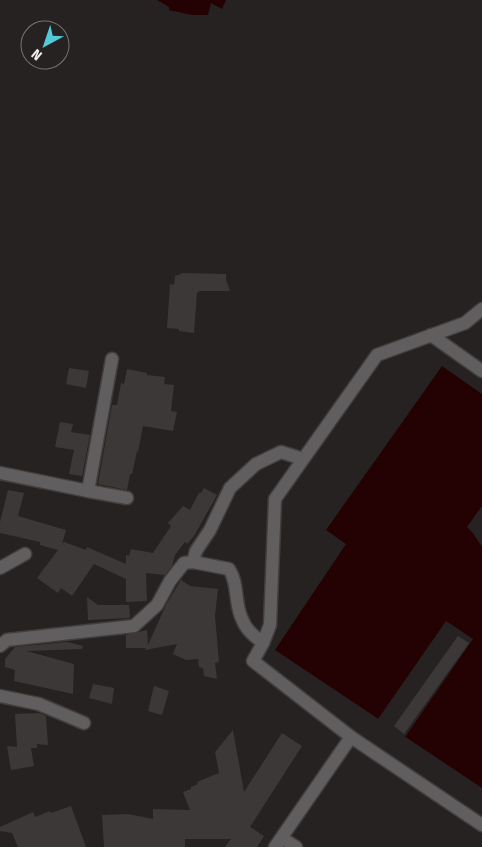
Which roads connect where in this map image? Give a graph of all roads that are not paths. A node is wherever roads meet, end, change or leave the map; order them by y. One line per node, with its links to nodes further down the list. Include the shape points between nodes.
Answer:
1 (482, 309): 2 (street, via 465,323)
2 (432, 335): 4 (street); 5 (street, via 377,355)
3 (112, 359): 7 (street)
4 (482, 371)
5 (303, 459): 10 (street, via 281,452 256,464 230,488); 12 (street, via 275,499 270,625)
6 (0, 473): 7 (street)
7 (88, 491): 8 (street)
8 (127, 498)
9 (24, 554): 11 (street)
10 (193, 562): 12 (street, via 229,569 234,577 241,618 250,633); 13 (street, via 184,563 157,605 134,626 7,640)
11 (0, 568)
12 (263, 643): 16 (street, via 252,661)
13 (0, 646)
14 (0, 696): 15 (street, via 39,704)
15 (84, 723)
16 (351, 737): 17 (street); 18 (street)
17 (482, 825)
18 (278, 842): 19 (street)
19 (296, 847)

